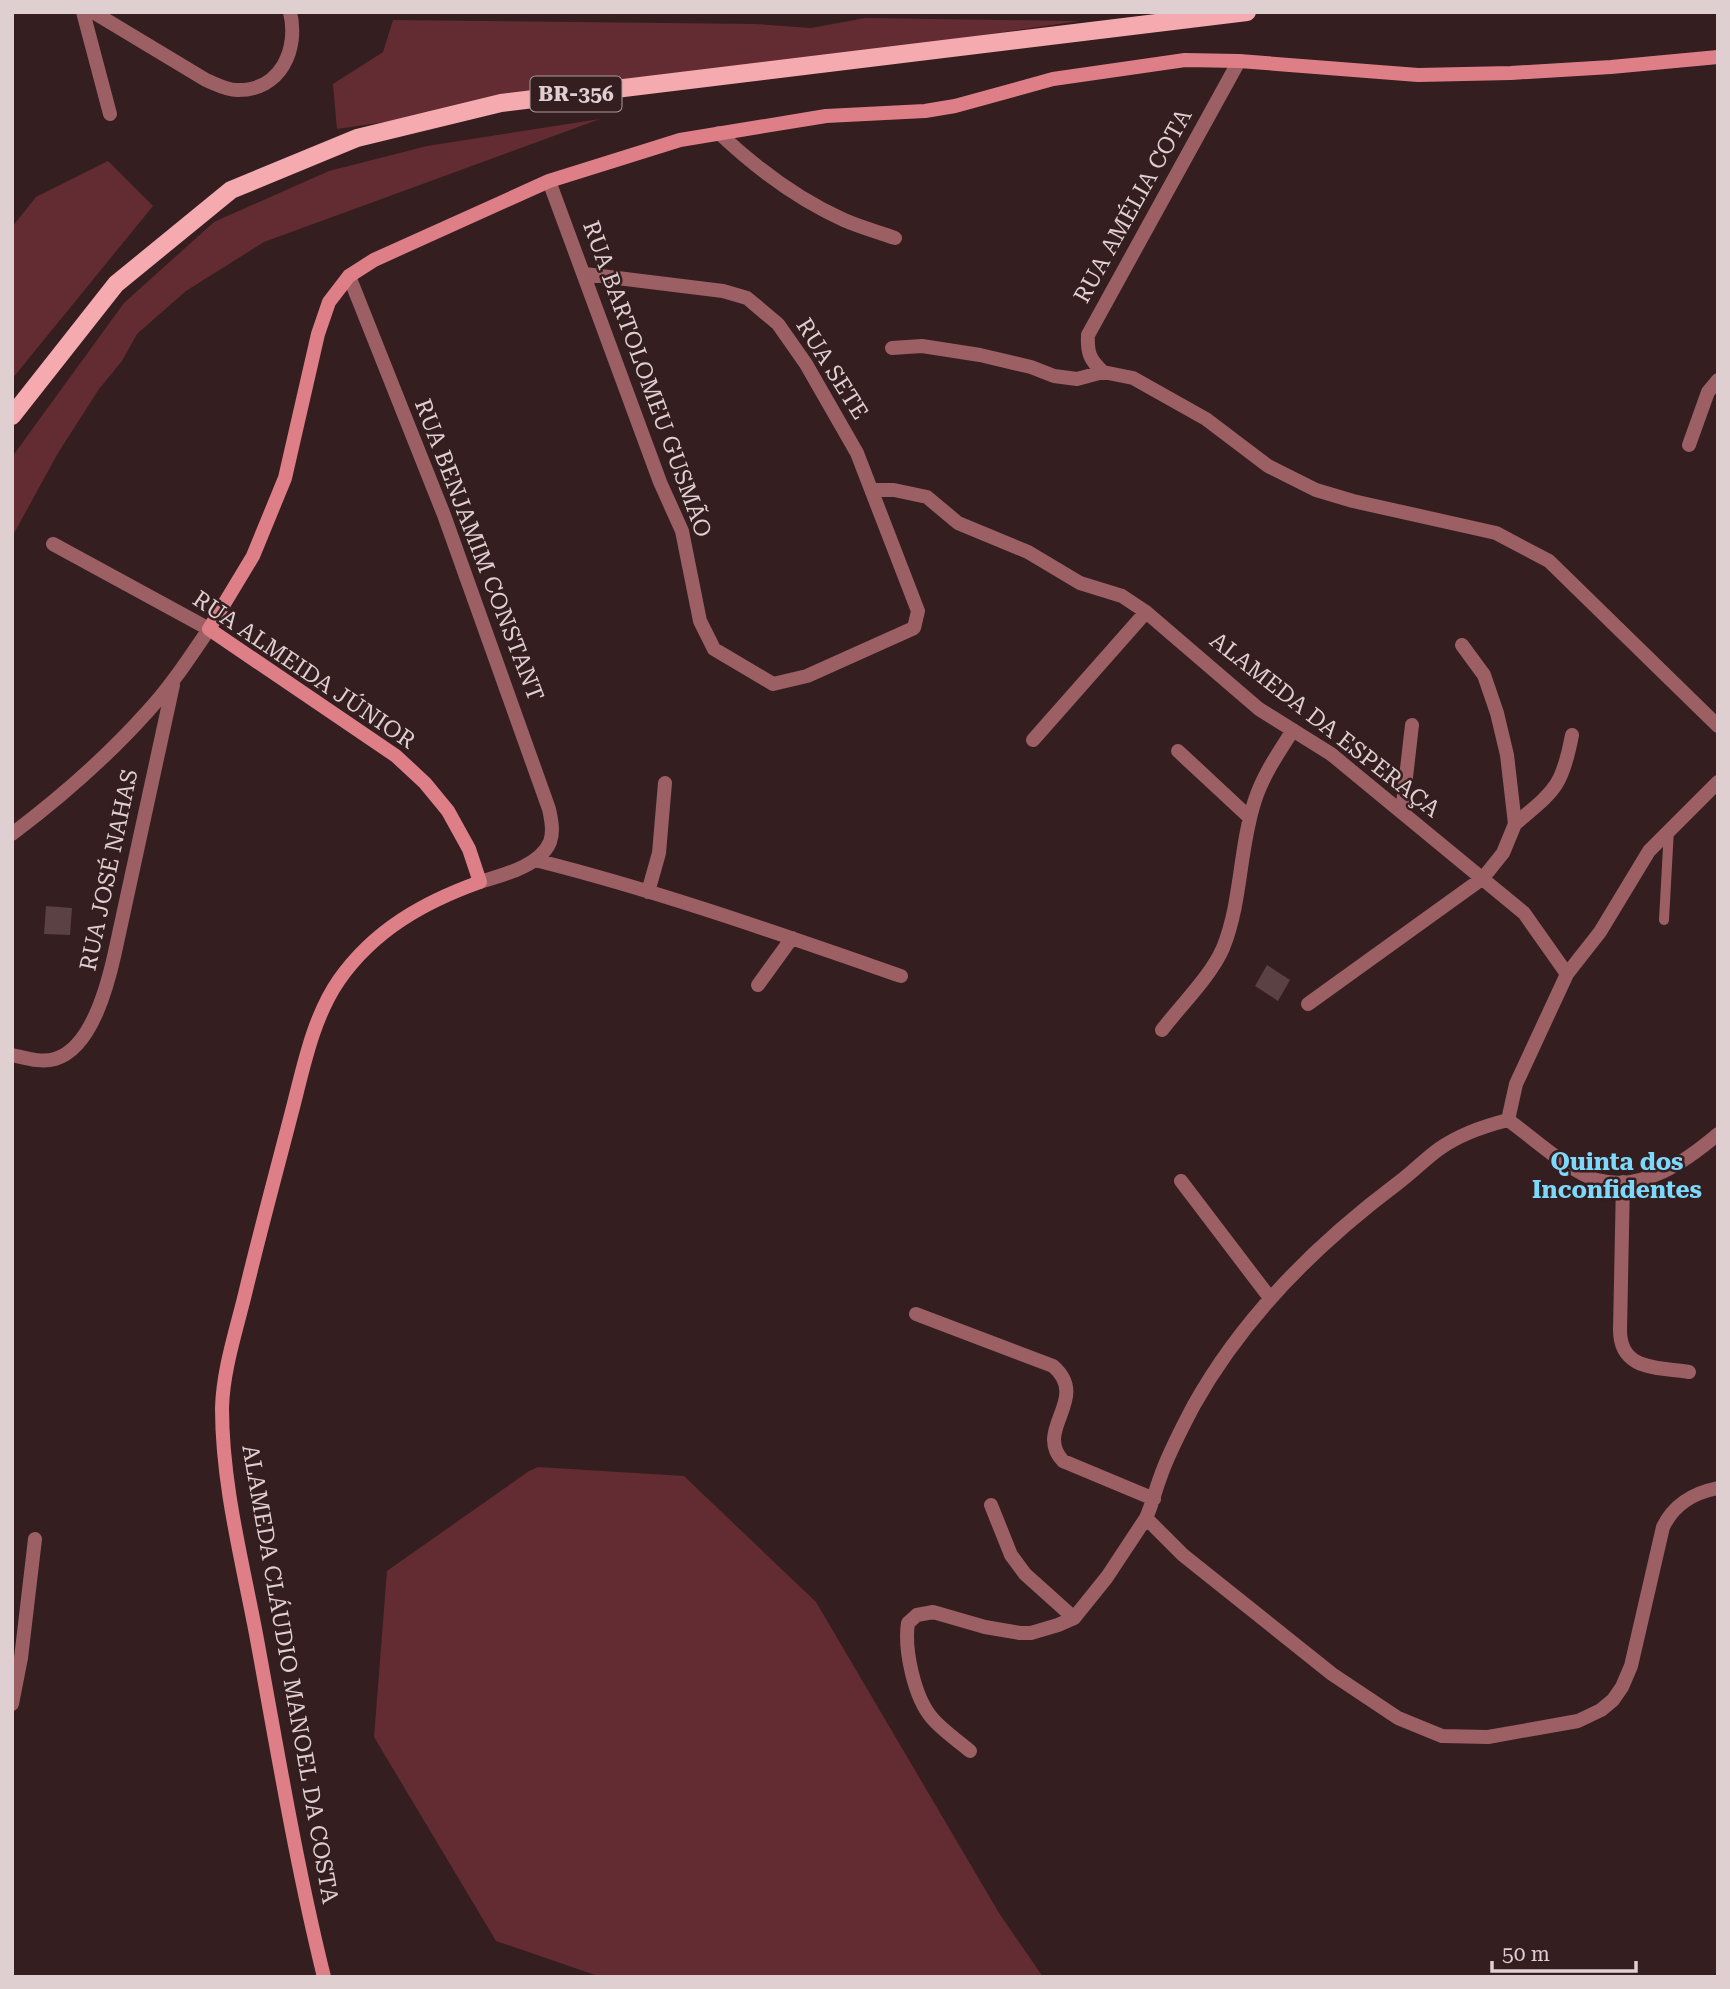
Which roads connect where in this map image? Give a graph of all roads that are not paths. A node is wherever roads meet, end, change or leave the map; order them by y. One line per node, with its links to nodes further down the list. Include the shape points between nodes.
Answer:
1 (83, 12): 7 (street)
2 (93, 12): 3 (street, via 206,80 236,90 263,84 286,62 292,48)
3 (290, 12)
4 (1247, 12): 16 (main road, BR-356, via 501,103 357,138 231,190 116,284)
5 (1718, 57): 6 (street, via 1598,68 1418,75)
6 (1239, 61): 8 (street, via 1185,60 1053,79 925,111 826,116); 14 (street, RUA AMÉLIA COTA, via 1088,335 1087,351)
7 (110, 114)
8 (719, 132): 9 (street); 10 (street, via 790,190 844,220)
9 (549, 181): 11 (street, RUA BARTOLOMEU GUSMÃO); 12 (street, via 374,260)
10 (895, 238)
11 (585, 274): 18 (street, RUA SETE, via 723,290 747,298 778,324 806,363 857,453); 21 (street, RUA BARTOLOMEU GUSMÃO, via 682,531 700,621 714,649 773,684 807,676)
12 (349, 276): 22 (street, via 324,315 277,501 253,556); 38 (street, RUA BENJAMIM CONSTANT, via 444,515 531,755 549,809)
13 (891, 348): 14 (street, via 922,346 980,355 1077,379)
14 (1103, 372): 26 (street, via 1133,377 1206,419 1268,466 1316,490 1496,533 1549,561)
15 (1718, 380): 17 (street, via 1708,392)
16 (12, 416)
17 (1689, 445)
18 (872, 490): 20 (street, ALAMEDA DA ESPERAÇA, via 927,497 958,523 1028,552 1080,583 1122,596); 21 (street, RUA SETE, via 918,611)
19 (53, 544): 22 (street, RUA ALMEIDA JÚNIOR)
20 (1146, 612): 27 (street, ALAMEDA DA ESPERAÇA, via 1259,709); 29 (street)
21 (914, 628)
22 (209, 629): 24 (street); 41 (street, RUA ALMEIDA JÚNIOR, via 396,756 448,811 469,849)
23 (1462, 645): 35 (street, via 1484,675 1497,713)
24 (174, 680): 37 (street, via 104,756); 50 (street, RUA JOSÉ NAHAS, via 109,978 96,1016 61,1057 45,1061)
25 (1412, 725): 33 (street)
26 (1718, 726)
27 (1293, 730): 33 (street, ALAMEDA DA ESPERAÇA, via 1331,754); 34 (street, via 1270,768)
28 (1572, 736): 35 (street, via 1557,785)
29 (1032, 740)
30 (1178, 751): 34 (street)
31 (1718, 782): 36 (street)
32 (666, 783): 42 (street, via 659,853)
33 (1402, 812): 40 (street, ALAMEDA DA ESPERAÇA)
34 (1250, 818): 49 (street, via 1222,950)
35 (1515, 824): 40 (street, via 1503,853)
36 (1669, 829): 43 (lane); 45 (street, via 1648,851 1600,932)
37 (12, 834)
38 (550, 842): 39 (street, ALAMEDA CLÁUDIO MANOEL DA COSTA)
39 (535, 860): 41 (street, ALAMEDA CLÁUDIO MANOEL DA COSTA); 42 (street)
40 (1483, 878): 45 (street, ALAMEDA DA ESPERAÇA, via 1524,913); 48 (street)
41 (480, 882): 66 (street, ALAMEDA CLÁUDIO MANOEL DA COSTA, via 422,906 392,926 360,953 321,1013 225,1379 222,1411 237,1536)
42 (648, 892): 44 (street)
43 (1664, 920)
44 (792, 938): 46 (street); 47 (street)
45 (1567, 974): 51 (street, via 1516,1084)
46 (901, 976)
47 (758, 985)
48 (1308, 1004)
49 (1162, 1030)
50 (12, 1055)
51 (1508, 1120): 54 (street, via 1583,1173 1597,1180); 55 (street, via 1463,1134 1440,1149 1361,1211)
52 (1718, 1134): 54 (street, via 1668,1170)
53 (1181, 1181): 55 (street)
54 (1623, 1182): 57 (street, via 1622,1347 1628,1357 1644,1366)
55 (1270, 1298): 59 (street, via 1235,1340 1194,1406 1160,1476)
56 (916, 1314): 59 (street, via 1053,1366 1063,1374 1068,1393 1054,1434 1057,1454 1063,1461)
57 (1689, 1371)
58 (1718, 1488): 61 (street, via 1679,1504 1666,1520 1631,1667 1614,1700 1578,1720 1488,1737 1442,1736 1398,1718 1332,1674 1183,1555)
59 (1154, 1499): 61 (street)
60 (992, 1505): 63 (street, via 1011,1555 1025,1574)
61 (1146, 1518): 63 (street)
62 (35, 1539): 64 (street)
63 (1074, 1618): 65 (street, via 1031,1633 985,1628 933,1612 917,1615 908,1623 905,1640 923,1701 931,1717)
64 (12, 1704)
65 (970, 1751)
66 (324, 1977)

